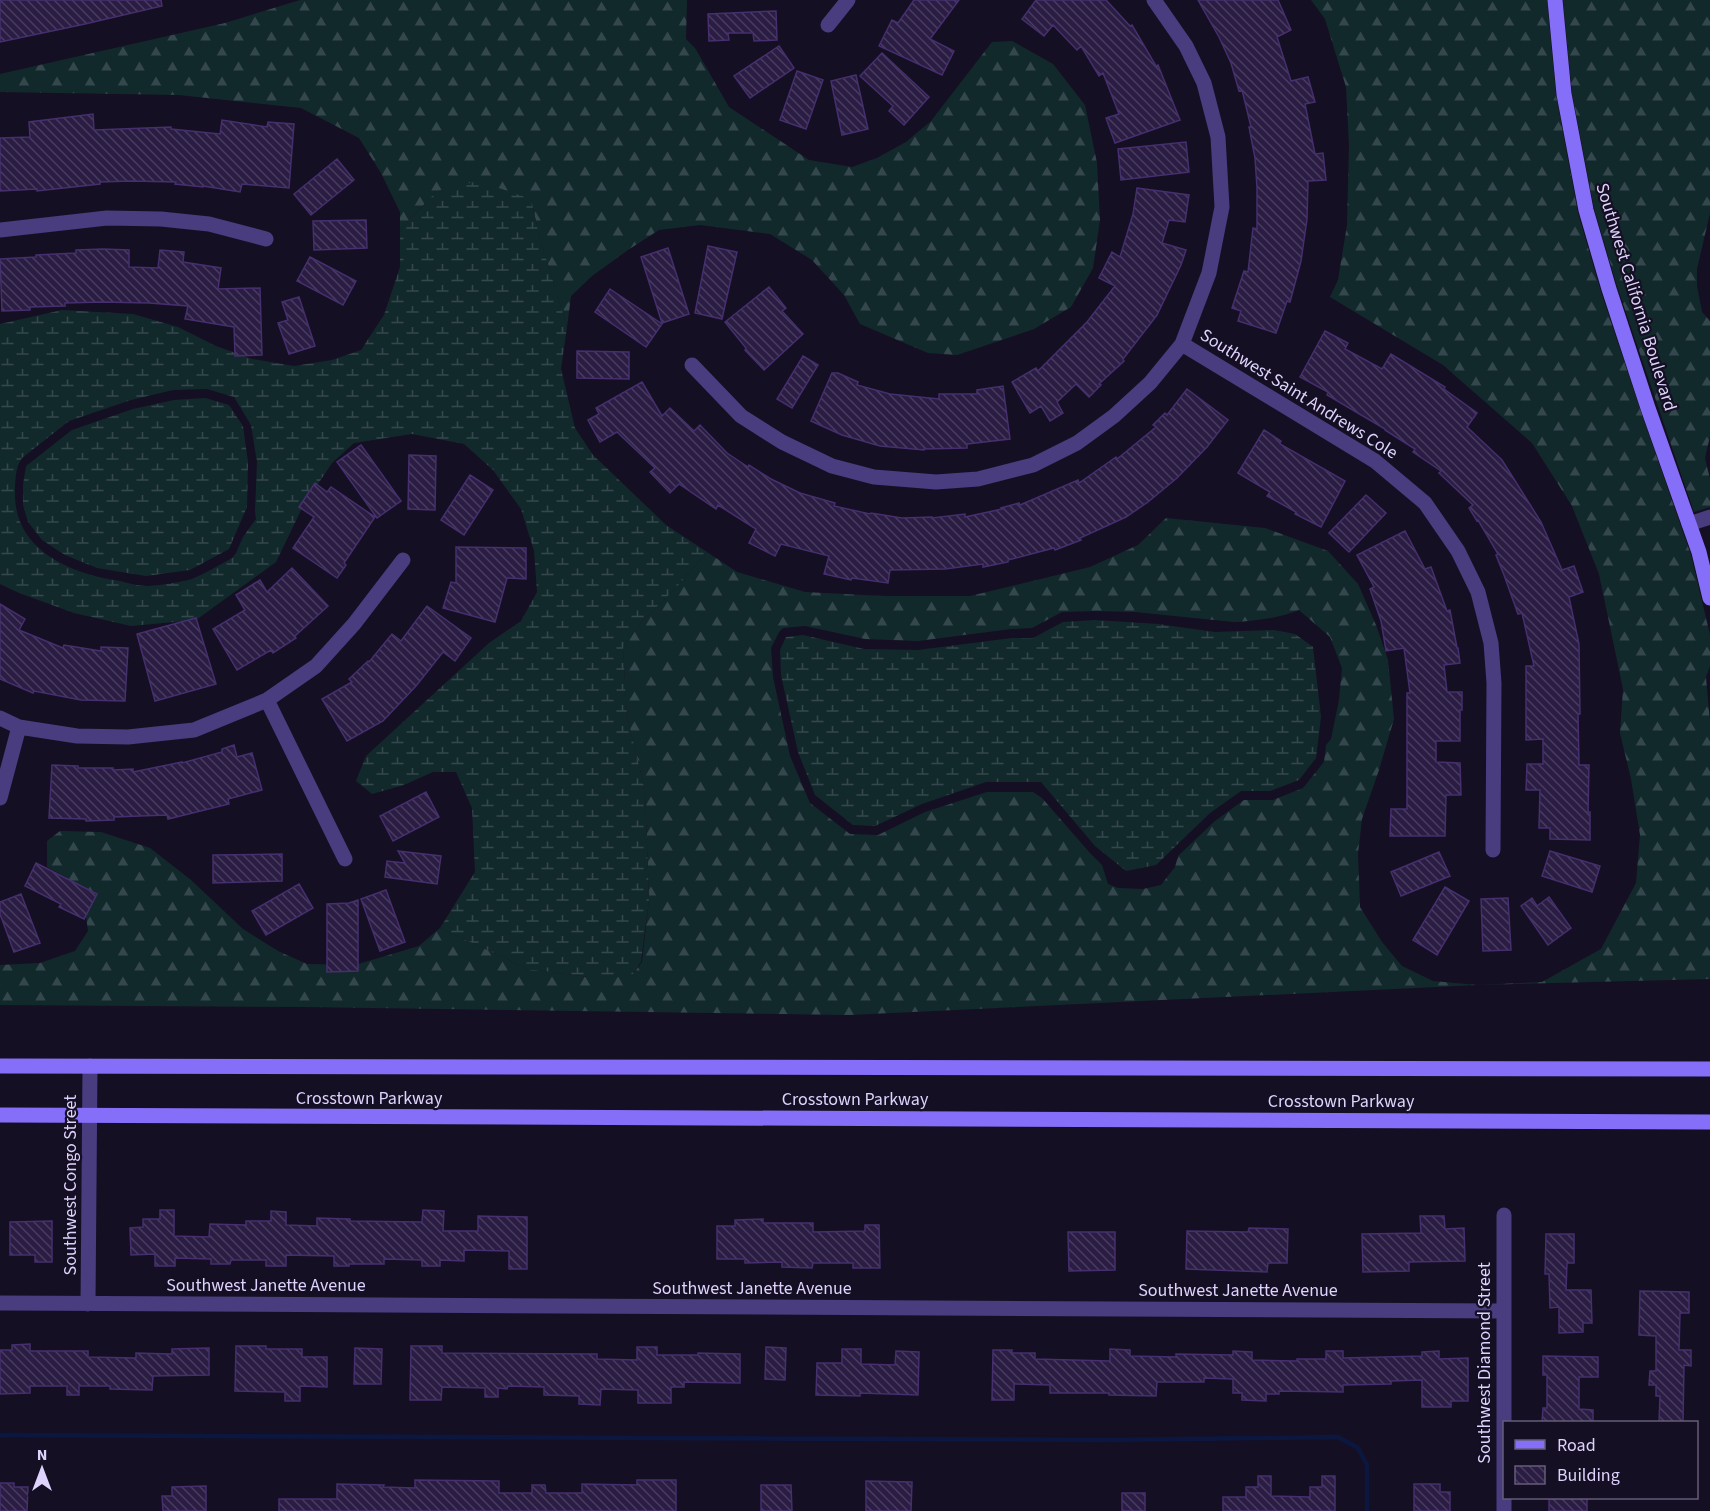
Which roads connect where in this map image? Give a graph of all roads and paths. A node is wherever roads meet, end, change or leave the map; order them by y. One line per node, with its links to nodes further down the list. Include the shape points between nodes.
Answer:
1 (848, 0): 4 (street)
2 (1154, 0): 7 (street, Southwest Saint Andrews Cole, via 1186,46 1204,83 1218,137 1222,207 1209,273)
3 (1555, 0): 10 (main road, Southwest California Boulevard, via 1564,94 1586,210)
4 (828, 25)
5 (0, 230): 6 (street, via 107,218 161,219 209,224)
6 (266, 239)
7 (1182, 344): 8 (street, via 1150,384 1077,443 1033,465 978,479 936,482 874,477 832,466 782,442 741,416); 18 (street, Southwest Saint Andrews Cole, via 1375,461 1425,503 1458,551 1478,592 1491,643)
8 (692, 365)
9 (1710, 517): 10 (street)
10 (1689, 524): 11 (main road, Southwest California Boulevard)
11 (1704, 549): 13 (main road, Southwest California Boulevard)
12 (403, 560): 14 (street, via 316,666)
13 (1710, 598)
14 (267, 700): 16 (street, via 194,730 128,737 77,736); 19 (street)
15 (0, 718): 16 (street)
16 (19, 727): 17 (street)
17 (0, 798)
18 (1493, 850)
19 (345, 859)
20 (0, 1066): 21 (main road, Crosstown Parkway)
21 (90, 1066): 22 (main road, Crosstown Parkway); 24 (street, Southwest Congo Street)
22 (1710, 1069)
23 (0, 1115): 24 (main road, Crosstown Parkway)
24 (90, 1116): 25 (main road, Crosstown Parkway); 28 (street, Southwest Congo Street)
25 (1710, 1122)
26 (1504, 1215): 29 (street, Southwest Diamond Street)
27 (0, 1303): 28 (street, Southwest Janette Avenue)
28 (88, 1304): 29 (street, Southwest Janette Avenue)
29 (1503, 1311): 30 (street, Southwest Diamond Street)
30 (1504, 1421)

